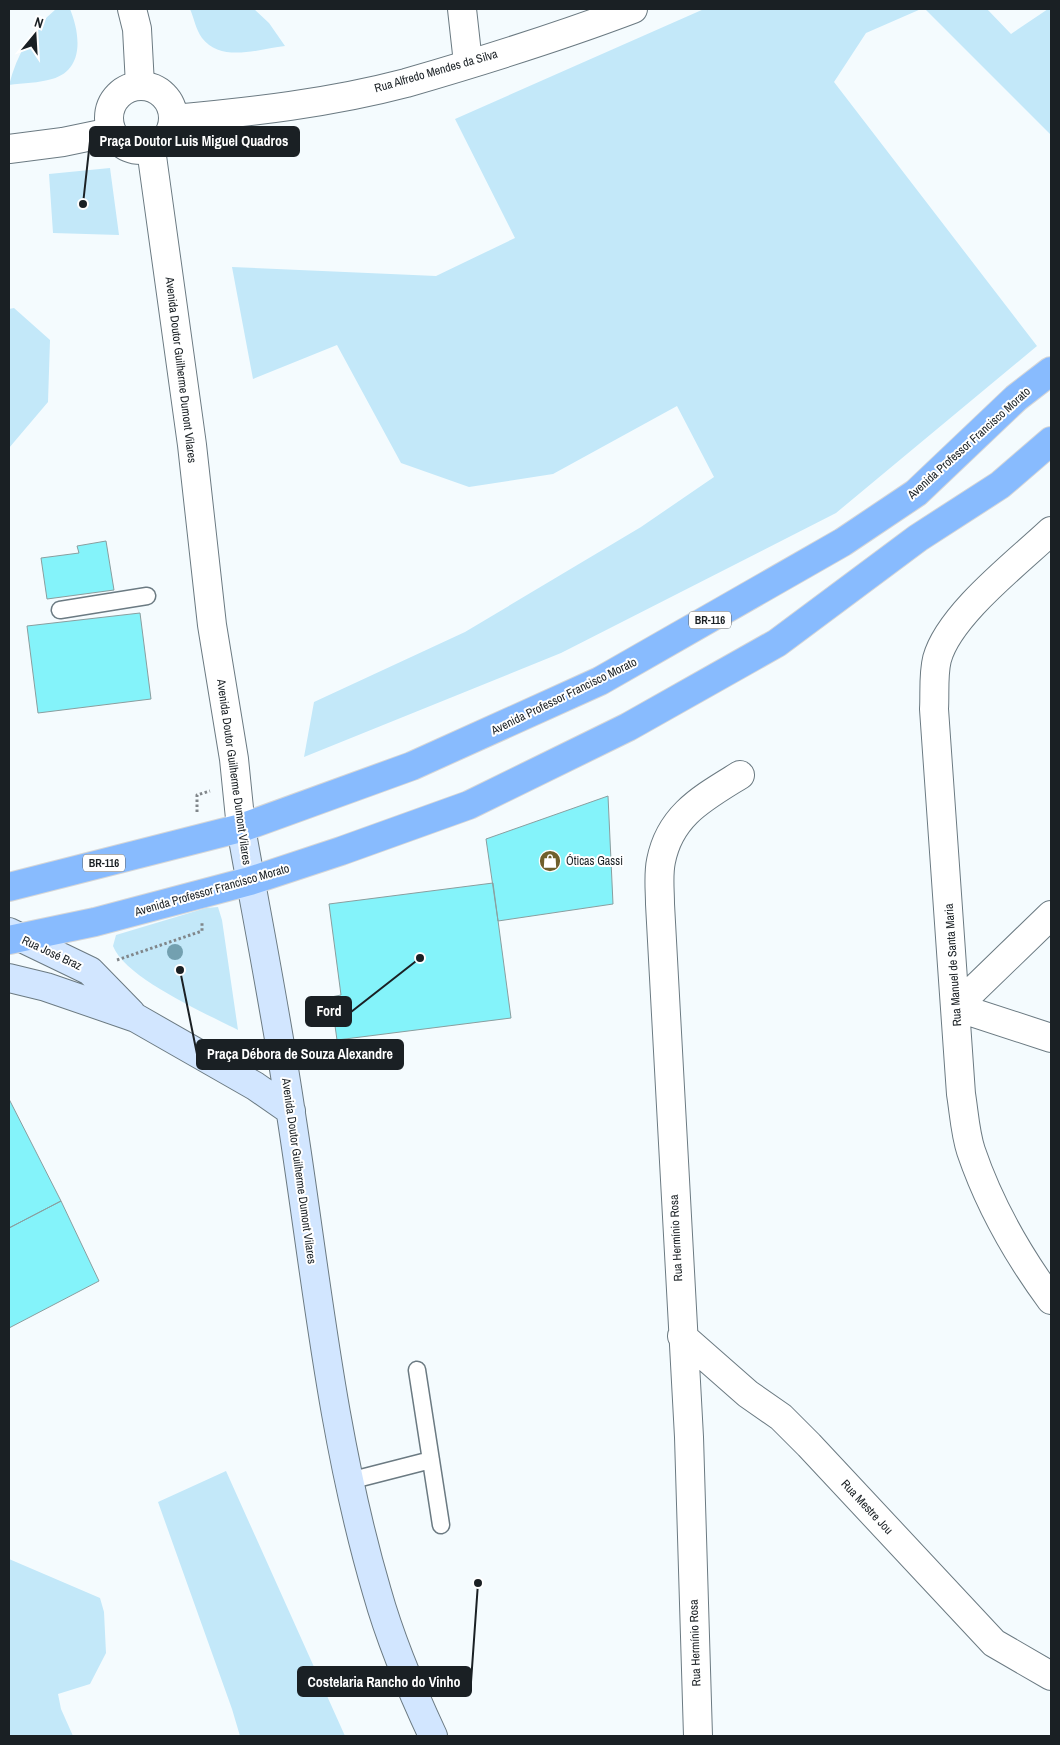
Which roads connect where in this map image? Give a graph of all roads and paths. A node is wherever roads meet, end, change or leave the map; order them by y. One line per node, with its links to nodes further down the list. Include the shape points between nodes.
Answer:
1 (132, 9): 5 (street, via 137,29)
2 (462, 9): 4 (street)
3 (633, 9): 4 (street, Rua Alfredo Mendes da Silva)
4 (468, 63): 6 (street, Rua Alfredo Mendes da Silva, via 405,83 339,97 257,111)
5 (140, 85): 6 (street, via 155,89 167,99); 7 (street, via 129,87 113,101 108,121)
6 (174, 119): 9 (street, via 165,141)
7 (111, 132): 8 (street); 9 (street, via 128,148)
8 (9, 149)
9 (151, 149): 16 (street, Avenida Doutor Guilherme Dumont Vilares, via 191,438 212,625)
10 (1051, 371): 17 (highway, Avenida Professor Francisco Morato / BR-116, via 1016,398 916,493 843,542 664,646 600,681 412,766)
11 (1051, 441): 19 (highway, Avenida Professor Francisco Morato, via 1000,485 918,538 776,642 628,727 469,805)
12 (1051, 531): 26 (street, Rua Manuel de Santa Maria, via 961,615 946,637 937,660 934,709)
13 (147, 596): 14 (lane)
14 (60, 610)
15 (740, 775): 31 (street, Rua Hermínio Rosa, via 697,802 679,820 669,835 661,862 660,904)
16 (236, 783): 17 (street, Avenida Doutor Guilherme Dumont Vilares); 18 (path, via 196,795)
17 (241, 828): 18 (highway, Avenida Professor Francisco Morato / BR-116); 19 (main road, Avenida Doutor Guilherme Dumont Vilares)
18 (198, 839): 20 (highway, Avenida Professor Francisco Morato / BR-116)
19 (250, 881): 21 (highway, Avenida Professor Francisco Morato); 29 (main road, Avenida Doutor Guilherme Dumont Vilares)
20 (9, 887)
21 (201, 894): 23 (highway, Avenida Professor Francisco Morato, via 95,922); 24 (path, via 202,931)
22 (1051, 915): 26 (street)
23 (12, 937): 24 (main road, Rua José Braz)
24 (90, 971): 27 (main road, Rua José Braz)
25 (9, 978): 27 (main road, Rua José Braz, via 46,987)
26 (956, 1007): 28 (street); 30 (street, Rua Manuel de Santa Maria, via 961,1094 970,1149 1015,1246)
27 (136, 1018): 29 (main road, Rua José Braz, via 255,1086)
28 (1051, 1038)
29 (291, 1111): 34 (main road, Avenida Doutor Guilherme Dumont Vilares, via 331,1392)
30 (1051, 1300)
31 (682, 1336): 36 (street, Rua Mestre Jou, via 748,1394 781,1417 994,1643); 38 (street, Rua Hermínio Rosa, via 689,1437)
32 (417, 1370): 33 (lane)
33 (431, 1460): 34 (lane); 35 (lane)
34 (349, 1481): 37 (main road, Avenida Doutor Guilherme Dumont Vilares, via 377,1594 408,1682)
35 (441, 1525)
36 (1051, 1676)
37 (433, 1736)
38 (698, 1736)

